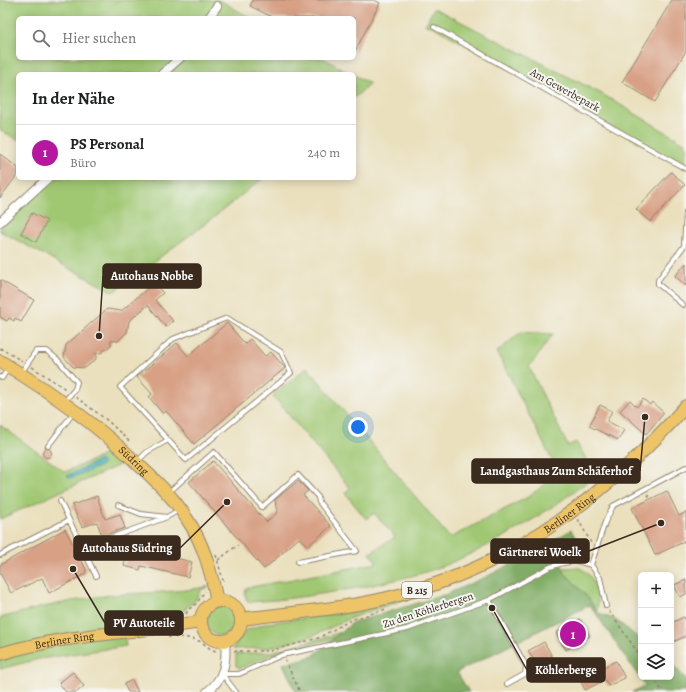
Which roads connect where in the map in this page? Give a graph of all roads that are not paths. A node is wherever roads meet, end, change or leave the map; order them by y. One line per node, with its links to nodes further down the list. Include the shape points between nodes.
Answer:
1 (217, 6): 2 (street)
2 (210, 16)
3 (434, 27): 6 (lane, Am Gewerbepark)
4 (178, 60): 5 (street)
5 (164, 72)
6 (686, 169)
7 (46, 180): 9 (street)
8 (686, 212): 10 (lane, via 684,246 658,280 658,284)
9 (0, 222)
10 (683, 305)
11 (5, 364): 12 (main road, Südring); 13 (lane, via 2,378)
12 (21, 374): 14 (main road, Südring); 14 (lane, via 36,351 46,350 77,382 75,389)
13 (0, 377)
14 (64, 402): 16 (main road, Südring)
15 (686, 406): 35 (main road, Berliner Ring / B 215, via 604,488 576,510 502,555 450,579 404,594 317,611)
16 (75, 410): 18 (lane); 19 (main road, Südring)
17 (168, 440): 17 (lane, via 120,387 173,338 227,318 281,352 291,373 186,460); 19 (lane, via 147,452)
18 (48, 446)
19 (137, 463): 21 (main road, Südring)
20 (686, 467): 30 (lane, via 613,506)
21 (167, 493): 24 (main road, Südring); 29 (lane, via 214,452 262,507 298,475 318,497 319,502 357,551)
22 (60, 501): 26 (lane)
23 (118, 505): 25 (lane, via 141,514)
24 (181, 510): 25 (lane); 32 (main road, Südring, via 206,555)
25 (167, 517): 27 (lane)
26 (69, 520): 27 (lane); 28 (lane)
27 (83, 548): 31 (lane)
28 (0, 555)
29 (298, 562)
30 (591, 565): 33 (lane, Zu den Köhlerbergen, via 577,561 557,565); 34 (lane, via 602,582)
31 (96, 576)
32 (219, 591): 35 (main road, via 238,611); 36 (main road, via 205,608)
33 (489, 600): 39 (lane, Zu den Köhlerbergen, via 407,629 282,655 239,674); 40 (lane, via 526,666 524,674)
34 (606, 606)
35 (241, 619): 37 (main road, via 237,633)
36 (200, 622): 37 (main road, via 208,637); 38 (main road, Berliner Ring, via 100,633)
37 (225, 646): 39 (street)
38 (0, 654)
39 (222, 674): 41 (street); 42 (lane)
40 (507, 684)
41 (207, 692)
42 (236, 692)

